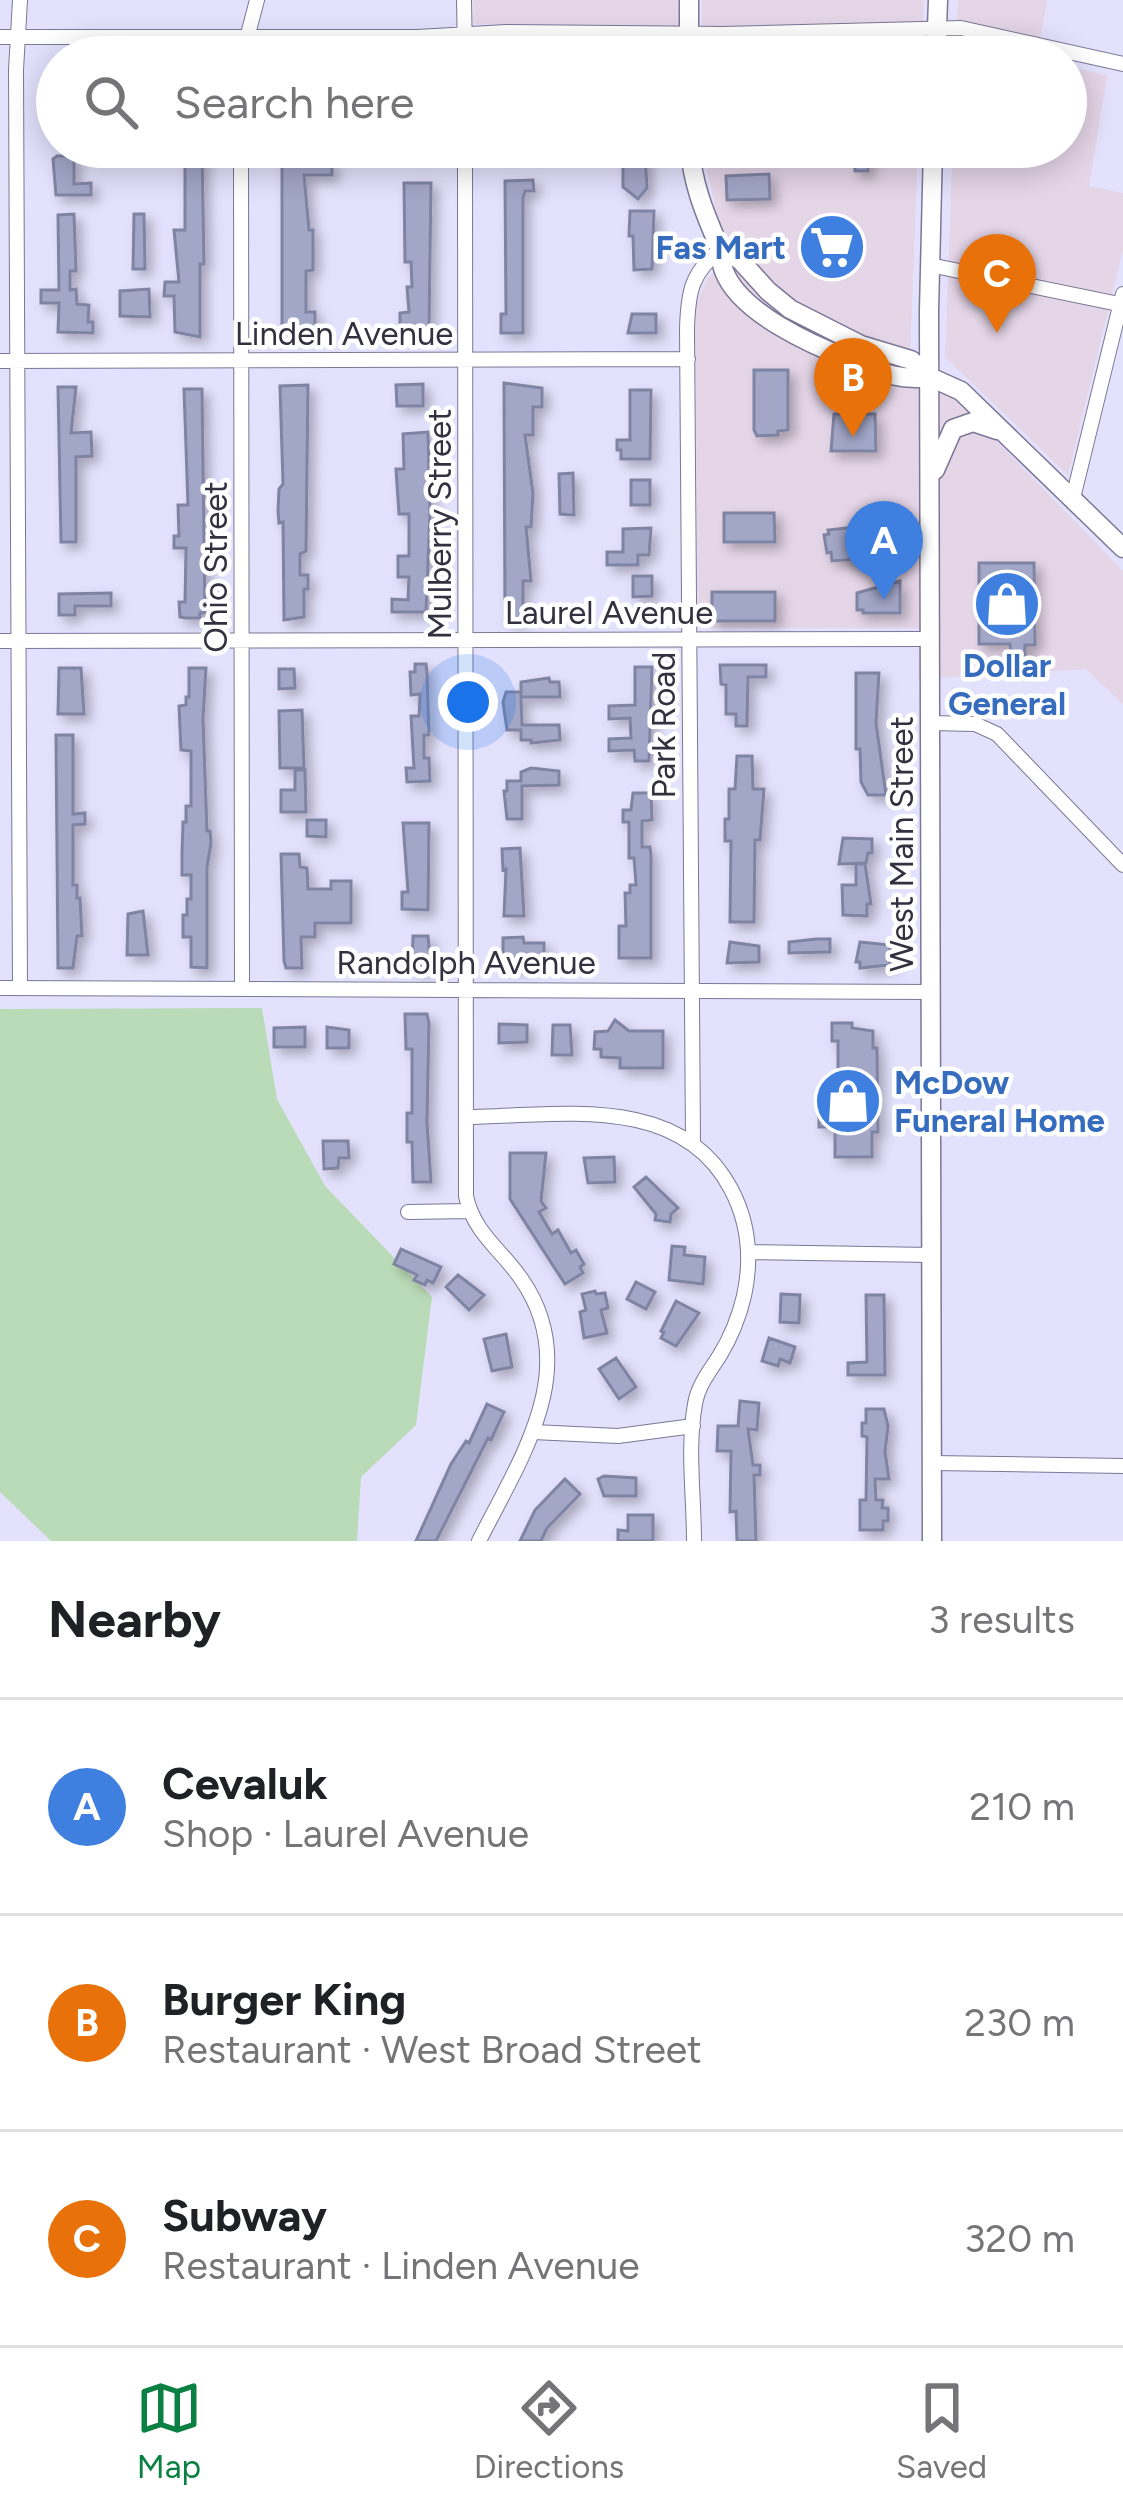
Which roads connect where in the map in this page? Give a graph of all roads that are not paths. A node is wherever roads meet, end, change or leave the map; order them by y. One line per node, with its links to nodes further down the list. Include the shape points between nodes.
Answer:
1 (20, 0): 14 (street)
2 (257, 0): 9 (street)
3 (464, 0): 7 (street)
4 (689, 0): 8 (main road)
5 (938, 0): 6 (main road)
6 (937, 28): 8 (street); 11 (main road); 12 (street)
7 (466, 34): 8 (street); 9 (street)
8 (689, 34)
9 (248, 35): 10 (street)
10 (133, 36)
11 (937, 36)
12 (997, 36)
13 (0, 37): 14 (street)
14 (18, 37): 15 (street); 29 (street)
15 (36, 37)
16 (1087, 56): 17 (street)
17 (1123, 64)
18 (242, 168): 26 (street, Ohio Street)
19 (465, 168): 27 (street, Mulberry Street)
20 (694, 168): 22 (main road)
21 (932, 168): 23 (main road, West Main Street)
22 (721, 249): 25 (street, Park Road, via 688,290); 30 (main road, via 790,310 911,360)
23 (930, 265): 24 (street); 30 (main road, West Main Street)
24 (1122, 302): 32 (street)
25 (688, 359): 27 (street, Linden Avenue); 37 (street, Park Road)
26 (242, 360): 27 (street, Linden Avenue); 29 (street, Linden Avenue); 38 (street, Ohio Street)
27 (466, 360): 36 (street, Mulberry Street)
28 (0, 361): 29 (street, Linden Avenue)
29 (20, 361): 40 (street)
30 (930, 377): 31 (main road, via 961,391); 33 (main road, West Main Street)
31 (1012, 440): 32 (main road); 33 (main road, via 973,422 953,429)
32 (1073, 498): 34 (main road)
33 (929, 505): 35 (main road, West Main Street)
34 (1123, 548)
35 (930, 638): 37 (street, Laurel Avenue); 41 (main road, West Main Street)
36 (466, 639): 37 (street, Laurel Avenue); 38 (street, Laurel Avenue); 46 (street, Mulberry Street)
37 (689, 639): 47 (street, Park Road)
38 (242, 640): 40 (street, Laurel Avenue); 45 (street, Ohio Street)
39 (0, 641): 40 (street, Laurel Avenue)
40 (20, 641): 44 (street)
41 (930, 723): 42 (street, via 990,729); 48 (main road, West Main Street)
42 (1123, 865)
43 (0, 988): 44 (street, Randolph Avenue)
44 (20, 988): 45 (street, Randolph Avenue)
45 (242, 988): 46 (street, Randolph Avenue)
46 (466, 989): 47 (street, Randolph Avenue); 49 (street, Mulberry Street)
47 (691, 990): 48 (street, Randolph Avenue); 50 (street, Park Road)
48 (931, 992): 54 (main road, West Main Street)
49 (466, 1117): 50 (street, via 627,1118); 51 (street, Mulberry Street)
50 (693, 1141): 53 (street, via 729,1185)
51 (469, 1211): 52 (street); 56 (street, via 526,1286 543,1325 548,1385)
52 (408, 1212)
53 (749, 1252): 54 (street); 55 (street, via 739,1313 697,1393)
54 (932, 1255): 57 (main road, West Main Street)
55 (693, 1426): 56 (street, via 617,1436); 60 (street)
56 (533, 1432): 59 (street)
57 (932, 1463): 58 (street); 61 (main road, West Main Street)
58 (1123, 1466)
59 (478, 1541)
60 (694, 1541)
61 (932, 1541)

